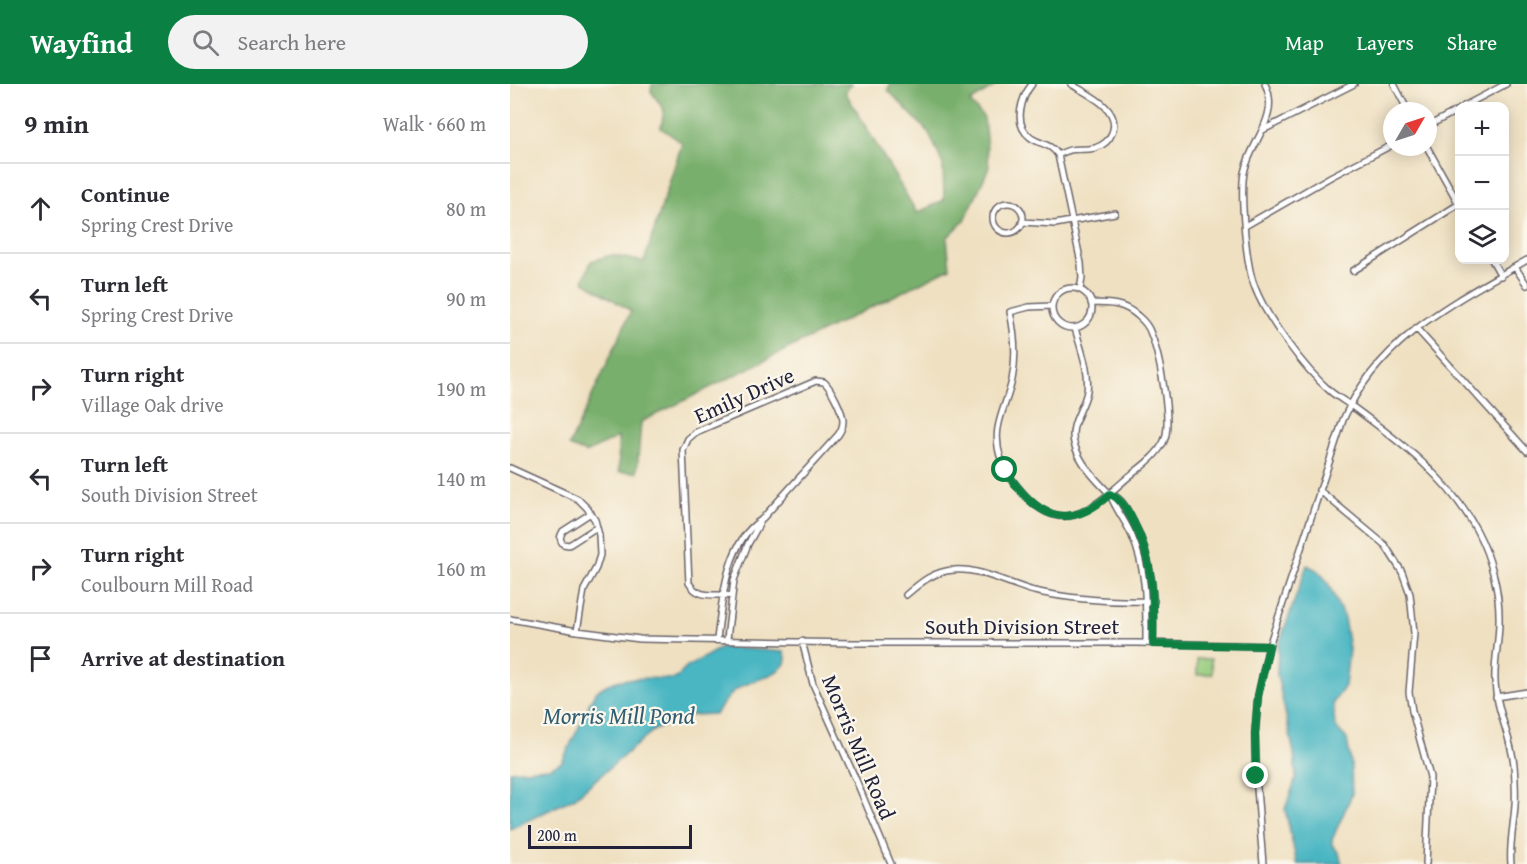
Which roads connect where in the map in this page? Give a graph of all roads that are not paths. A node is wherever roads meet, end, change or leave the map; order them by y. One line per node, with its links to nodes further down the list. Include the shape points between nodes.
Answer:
1 (1032, 84): 13 (street, via 1020,111 1022,128)
2 (1071, 84): 13 (street, via 1107,107 1114,127 1098,147 1072,149)
3 (1265, 84): 11 (street, via 1271,105)
4 (1354, 84): 11 (street)
5 (1394, 84): 7 (street)
6 (1506, 84): 8 (street)
7 (1403, 102)
8 (1472, 102)
9 (1455, 112): 10 (street)
10 (1437, 121)
11 (1263, 130): 20 (street, via 1244,173)
12 (1383, 150): 20 (street)
13 (1058, 155): 19 (street)
14 (1432, 156): 15 (street)
15 (1455, 198)
16 (1455, 207): 24 (street)
17 (1115, 213): 19 (street)
18 (1023, 222): 18 (street, via 1017,230 1003,232 996,226 994,212 1005,203 1015,204 1022,212); 19 (street)
19 (1072, 222): 27 (street, via 1082,271)
20 (1245, 226): 32 (street, via 1253,283 1269,317 1320,382)
21 (1527, 260): 23 (street)
22 (1494, 264): 25 (street)
23 (1515, 267): 25 (street); 26 (street)
24 (1353, 271)
25 (1502, 276): 31 (street)
26 (1527, 285)
27 (1080, 290): 28 (street); 29 (street, via 1062,291)
28 (1091, 303): 30 (street, via 1090,316); 36 (street, via 1122,306 1148,326 1168,419 1165,440 1157,452)
29 (1052, 306): 30 (street, via 1058,322); 36 (street, via 1010,312 1015,362 997,430 1005,470 1035,506 1051,514 1078,514)
30 (1075, 328): 36 (street, via 1088,382 1075,422 1074,444 1085,465)
31 (1416, 328): 32 (street, via 1378,363); 33 (street)
32 (1350, 404): 35 (street); 54 (street, via 1438,477 1477,532 1490,562 1496,591)
33 (1527, 451)
34 (510, 468): 37 (street, via 578,499)
35 (1319, 490): 52 (street); 57 (street, via 1385,545 1410,594 1414,633 1409,692 1430,777)
36 (1110, 494): 43 (street, via 1140,556); 44 (street, via 1119,499 1142,538)
37 (591, 513): 39 (street); 39 (street, via 563,531 561,541 569,545)
38 (762, 519): 40 (street, Emily Drive, via 752,525 739,546); 40 (street, Emily Drive, via 842,429 843,419 824,382 816,381 696,432 685,444 688,580 702,594); 42 (street, Emily Drive, via 742,555)
39 (597, 527): 46 (street, via 599,561 585,586)
40 (723, 594): 42 (street, Emily Drive); 47 (street, Emily Drive)
41 (906, 595): 43 (street, via 931,576 964,570 1062,596)
42 (732, 596): 48 (street, Emily Drive)
43 (1146, 601): 44 (street); 50 (street)
44 (1154, 601): 51 (street)
45 (510, 619): 46 (street, South Division Street)
46 (577, 631): 47 (street, South Division Street, via 640,639)
47 (717, 639): 48 (street, South Division Street)
48 (727, 639): 49 (street, South Division Street)
49 (802, 641): 50 (street, South Division Street); 55 (street, Morris Mill Road, via 813,684)
50 (1146, 643): 51 (street, South Division Street)
51 (1153, 644): 52 (street, South Division Street)
52 (1269, 646): 56 (street, via 1258,696 1255,734)
53 (1527, 692): 54 (street)
54 (1496, 697): 58 (street, via 1514,764)
55 (891, 864)
56 (1263, 864)
57 (1426, 864)
58 (1511, 864)

